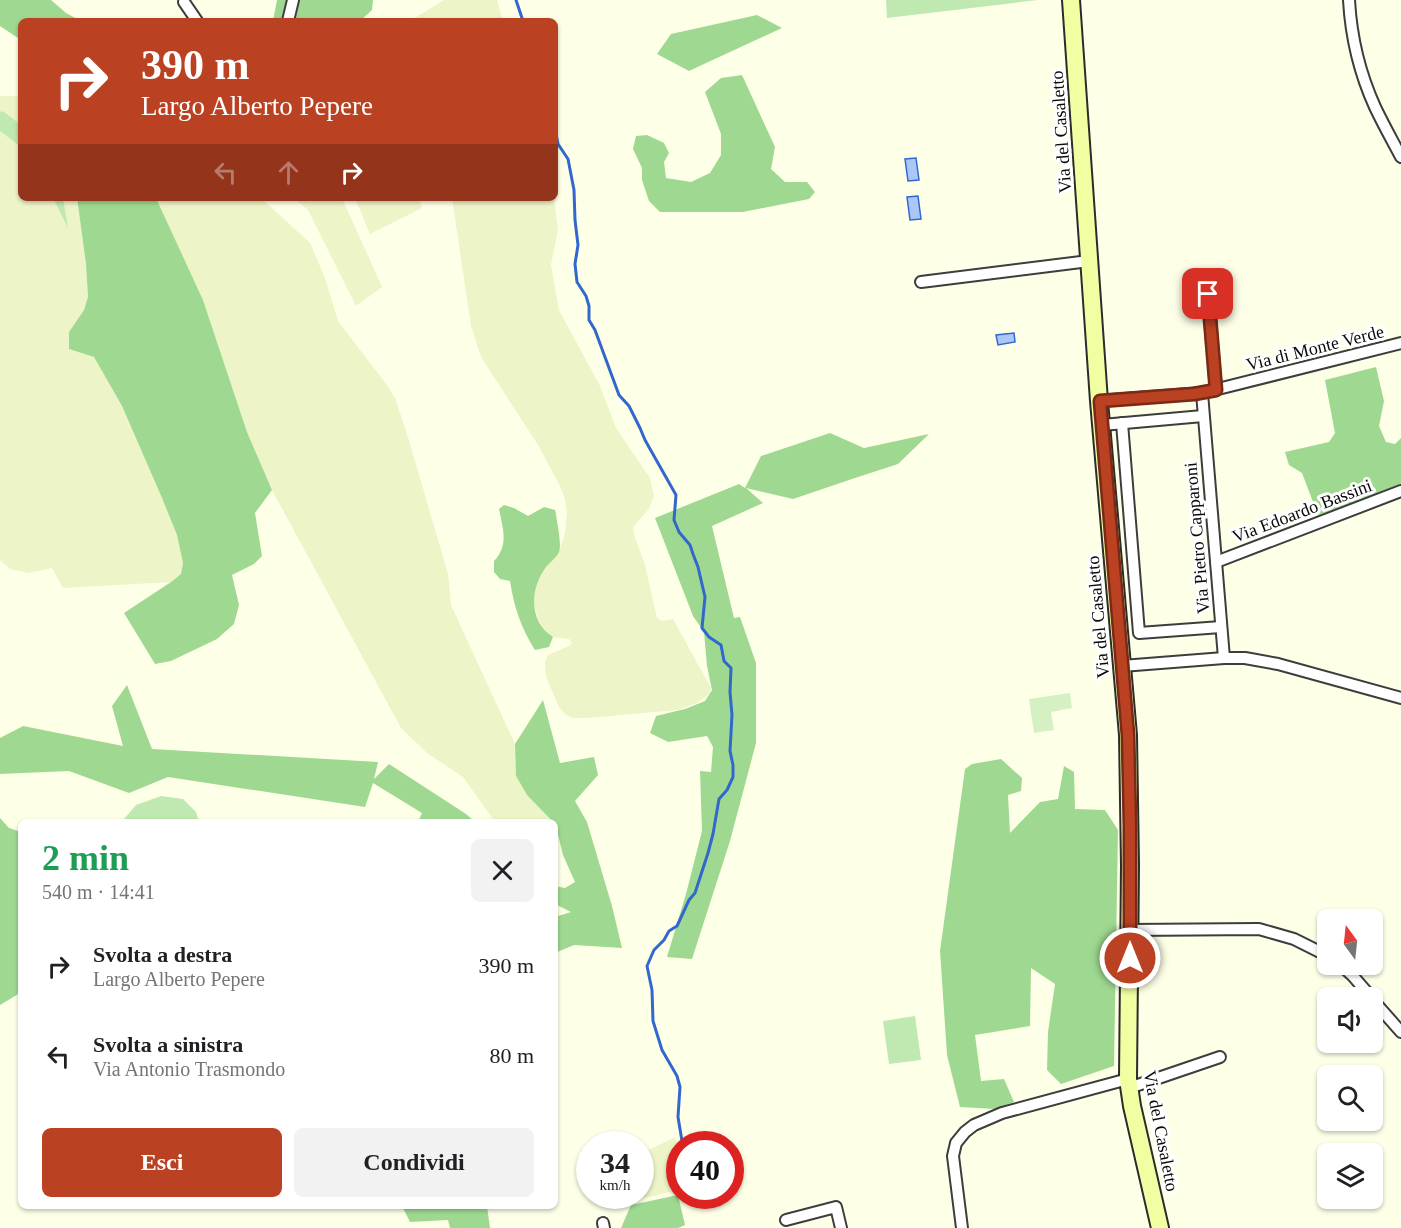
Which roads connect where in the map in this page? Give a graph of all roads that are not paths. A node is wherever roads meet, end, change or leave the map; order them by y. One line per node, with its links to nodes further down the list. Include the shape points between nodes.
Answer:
1 (292, 0): 6 (street)
2 (1071, 0): 8 (street, Via del Casaletto)
3 (1349, 0): 7 (street, via 1366,83)
4 (184, 3): 5 (street)
5 (195, 18)
6 (289, 18)
7 (1401, 157)
8 (1089, 261): 9 (street); 14 (street, Via del Casaletto)
9 (921, 282)
10 (1208, 294): 12 (street)
11 (1401, 343): 12 (street, Via di Monte Verde)
12 (1216, 390): 13 (street, Via di Monte Verde)
13 (1202, 393): 14 (street, Via di Monte Verde); 15 (street, Via Pietro Capparoni)
14 (1100, 401): 17 (street, Via del Casaletto)
15 (1203, 416): 16 (street); 19 (street, Via Pietro Capparoni)
16 (1122, 423): 17 (street); 20 (street, via 1139,633)
17 (1102, 425): 22 (street, Via del Casaletto)
18 (1401, 491): 19 (street, Via Edoardo Bassini)
19 (1216, 562): 20 (street, Via Pietro Capparoni)
20 (1221, 627): 21 (street, Via Pietro Capparoni)
21 (1224, 658): 22 (street); 23 (street, via 1267,661)
22 (1122, 666): 24 (street, Via del Casaletto, via 1129,742)
23 (1401, 698)
24 (1130, 930): 25 (street, via 1259,929); 31 (street, Via del Casaletto)
25 (1317, 950)
26 (1352, 975): 27 (street)
27 (1362, 987)
28 (1383, 1011): 29 (street)
29 (1401, 1032)
30 (1220, 1057): 31 (street)
31 (1129, 1083): 34 (street, via 1002,1113 965,1132 956,1143 953,1156); 35 (street, Via del Casaletto)
32 (786, 1220): 33 (street, via 836,1207)
33 (841, 1228)
34 (962, 1228)
35 (1160, 1228)

